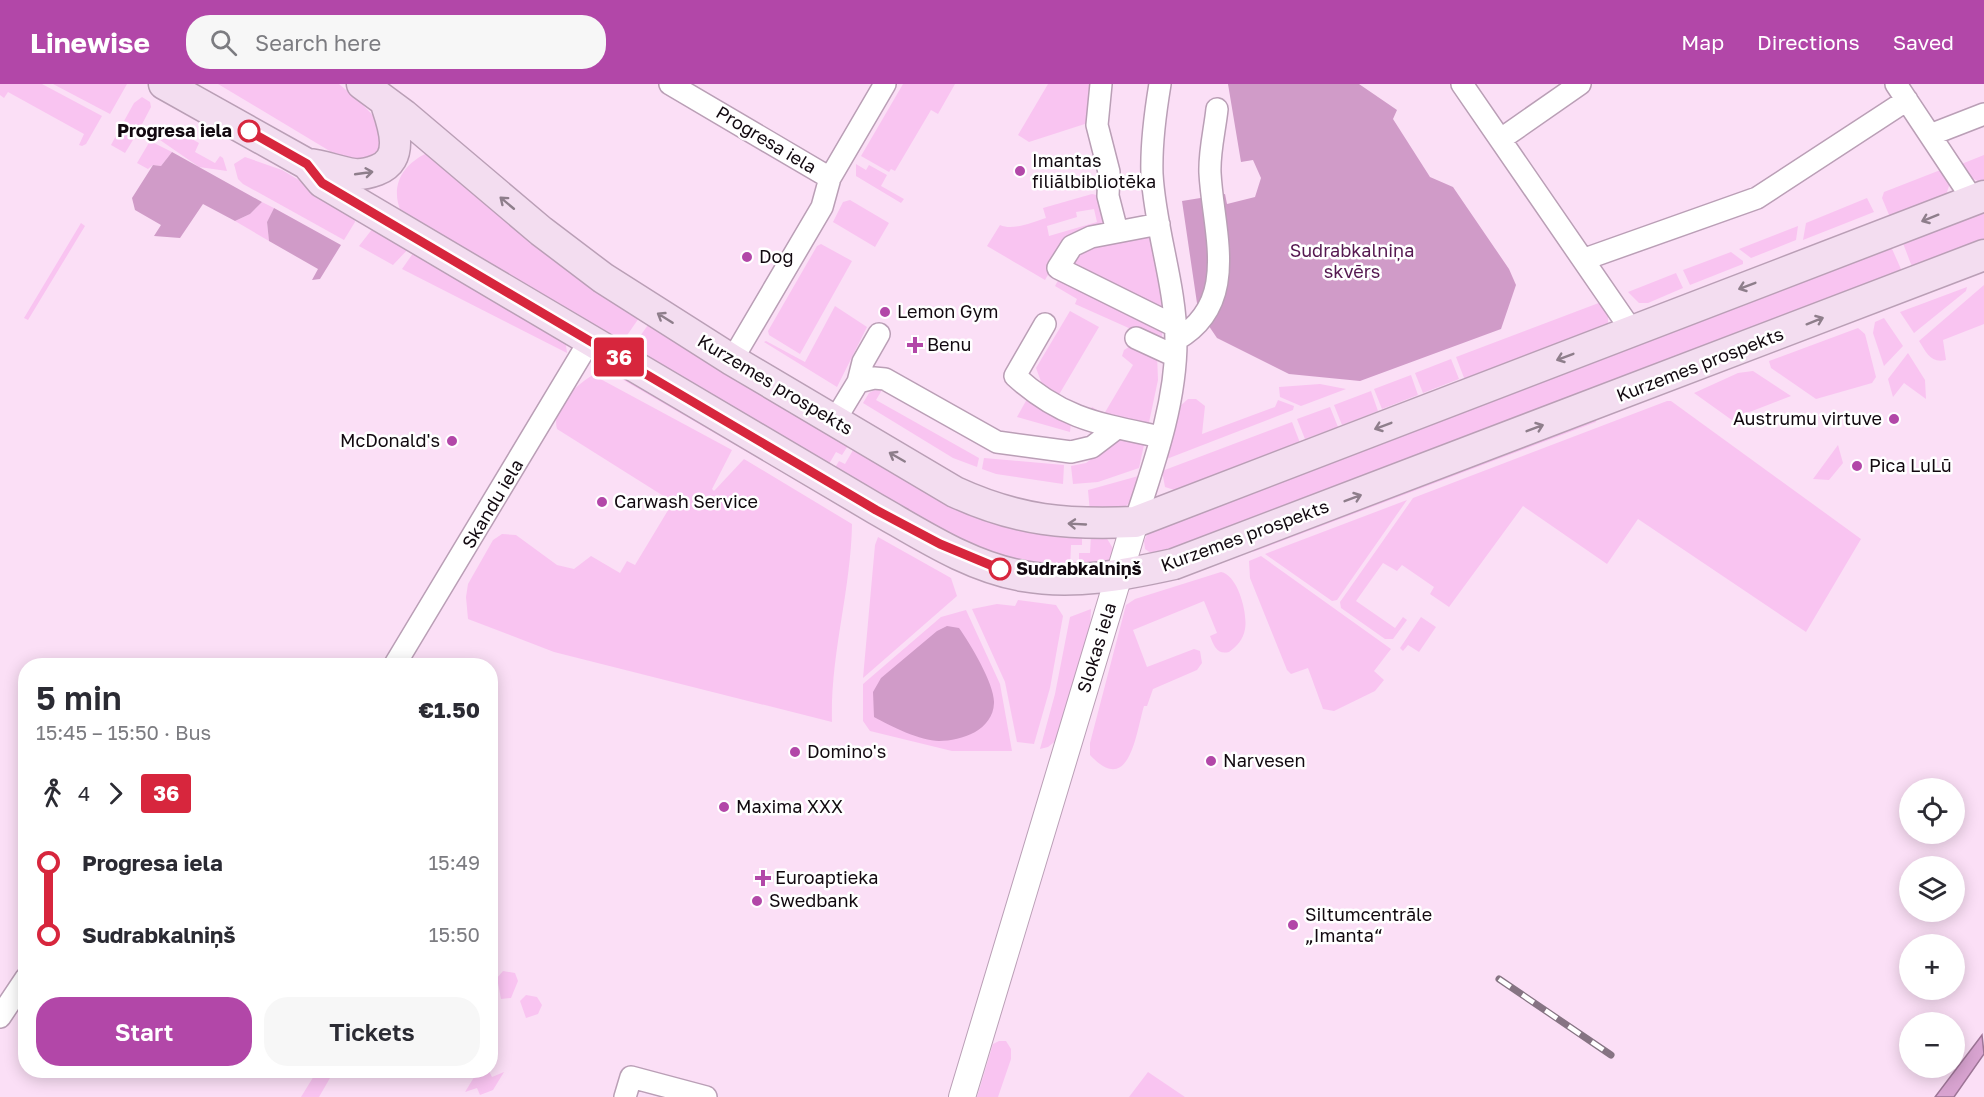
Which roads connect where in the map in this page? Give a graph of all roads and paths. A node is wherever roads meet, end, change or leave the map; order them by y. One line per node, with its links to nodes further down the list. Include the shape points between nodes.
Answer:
1 (164, 84): 15 (main road, Kurzemes prospekts)
2 (362, 84): 10 (main road, Kurzemes prospekts)
3 (885, 84): 16 (street)
4 (1101, 84): 19 (street, via 1097,125 1109,171 1108,196)
5 (1160, 84): 18 (street, Slokas iela, via 1153,120 1152,174)
6 (1462, 84): 14 (street)
7 (1580, 84): 14 (street)
8 (681, 87): 16 (street, Progresa iela)
9 (1901, 92): 13 (street); 21 (street, via 1757,198)
10 (386, 104): 15 (main road, one-way to 10, via 355,174 383,168 396,144); 28 (main road, Kurzemes prospekts, one-way to 10, via 603,278)
11 (1217, 109): 27 (street, via 1210,171 1220,249 1219,274 1204,314 1194,329)
12 (1984, 114): 13 (street)
13 (1930, 135): 17 (street)
14 (1501, 139): 21 (street)
15 (307, 164): 26 (main road, Kurzemes prospekts, via 322,183)
16 (830, 178): 28 (street, via 822,207)
17 (1978, 198): 23 (main road, Kurzemes prospekts, one-way to 23)
18 (1159, 224): 19 (street); 27 (street, Slokas iela)
19 (1117, 231): 27 (street, via 1072,246 1058,268)
20 (1984, 255): 34 (main road, Kurzemes prospekts, one-way to 20, via 1174,564 1230,544)
21 (1585, 259): 23 (street)
22 (1045, 324): 31 (street, via 1015,376 1041,399 1066,412)
23 (1632, 331): 33 (main road, Kurzemes prospekts, one-way to 33)
24 (879, 334): 29 (street, via 863,363)
25 (1136, 338): 27 (street)
26 (590, 340): 34 (main road, Kurzemes prospekts, via 876,510 970,559 1023,576 1074,580); 35 (street, Skandu iela)
27 (1176, 340): 32 (street, Slokas iela, via 1173,390)
28 (732, 360): 30 (main road, Kurzemes prospekts)
29 (858, 382): 30 (street); 31 (street, via 885,379 997,442 1071,452 1092,447)
30 (835, 420): 33 (main road, Kurzemes prospekts, one-way to 30, via 1055,523 999,510 956,492)
31 (1117, 428): 32 (street)
32 (1161, 437): 33 (street, Slokas iela)
33 (1136, 522): 34 (street, Slokas iela)
34 (1119, 576): 40 (street, Slokas iela)
35 (399, 658)
36 (18, 990): 37 (street)
37 (0, 1017)
38 (625, 1097): 39 (street, via 631,1077)
39 (706, 1097)
40 (962, 1097)

